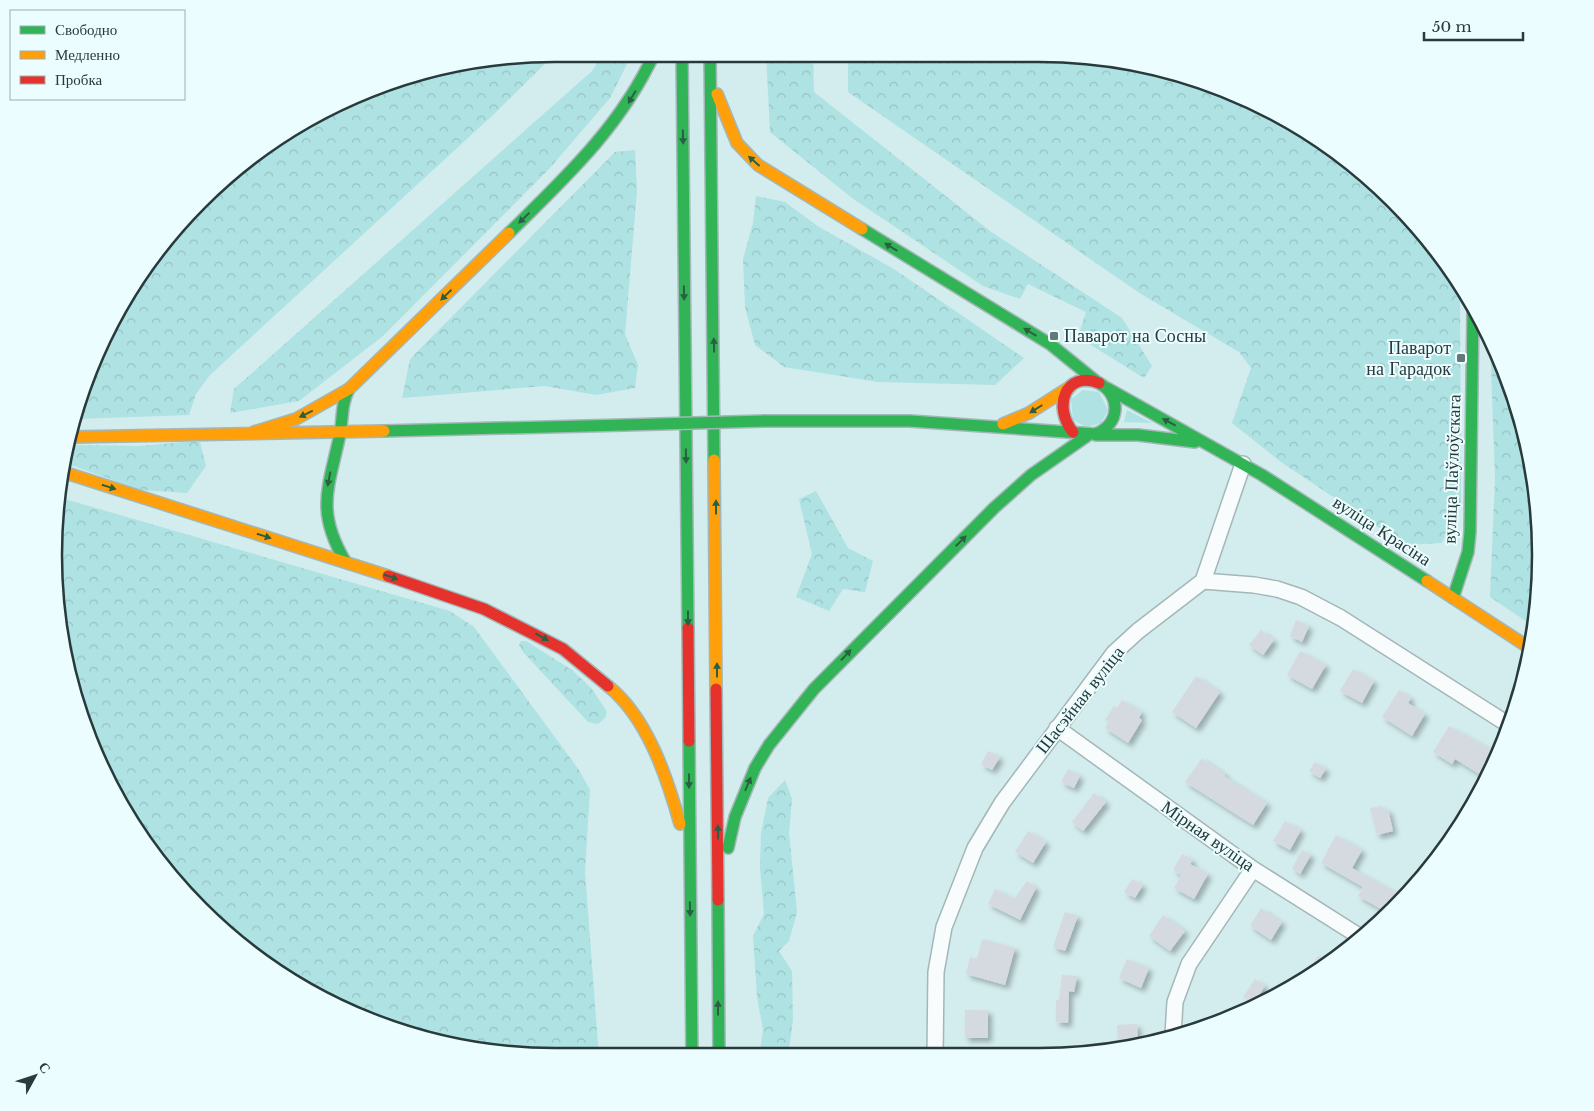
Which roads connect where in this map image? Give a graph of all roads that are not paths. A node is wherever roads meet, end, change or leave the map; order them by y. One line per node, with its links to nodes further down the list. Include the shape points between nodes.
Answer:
1 (650, 62): 8 (main road, one-way to 8, via 615,121 583,160)
2 (682, 62): 24 (main road, one-way to 24)
3 (710, 62): 4 (main road)
4 (710, 76): 6 (main road, вуліца Красіна, one-way to 4, via 1050,344 758,165 737,143); 26 (main road, one-way to 4)
5 (1474, 324): 20 (main road, вуліца Паўлоўскага, via 1470,532 1468,552)
6 (1102, 385): 7 (main road, via 1084,381); 13 (main road, via 1114,398 1114,417 1109,426); 15 (main road, вуліца Красіна, one-way to 6)
7 (1071, 387): 9 (main road, one-way to 9, via 1028,413); 12 (main road, via 1061,403 1061,414)
8 (349, 389): 10 (main road, one-way to 10, via 296,419); 11 (main road, via 340,411)
9 (998, 426): 11 (main road, bridge, via 910,421 764,421); 12 (main road)
10 (254, 432): 11 (main road); 14 (main road)
11 (341, 432): 18 (main road, one-way to 18, via 327,486 327,517 334,544)
12 (1074, 432): 13 (main road)
13 (1091, 435): 15 (main road, вуліца Красіна, via 1138,434); 26 (main road, one-way to 13, via 735,818 768,745 854,646 994,508 1031,475)
14 (77, 437)
15 (1212, 445): 16 (main road, вуліца Красіна)
16 (1243, 464): 19 (street); 20 (main road, вуліца Красіна)
17 (70, 474): 18 (main road, one-way to 18)
18 (345, 561): 24 (main road, one-way to 24, via 484,609 533,632 563,649 611,688 647,732 673,798)
19 (1203, 581): 22 (street, via 1254,585 1301,597 1341,618); 23 (street, Шасэйная вуліца, via 1114,653)
20 (1453, 598): 21 (main road, вуліца Красіна)
21 (1523, 644)
22 (1502, 721)
23 (1057, 728): 25 (street, Мірная вуліца); 31 (street, Шасэйная вуліца, via 1002,803 975,848 950,911 936,972)
24 (689, 861): 29 (main road, one-way to 29)
25 (1253, 869): 27 (street, Мірная вуліца); 28 (street, via 1189,964 1174,1002)
26 (718, 898): 30 (main road, one-way to 26)
27 (1355, 934)
28 (1173, 1030)
29 (692, 1048)
30 (718, 1048)
31 (935, 1048)

